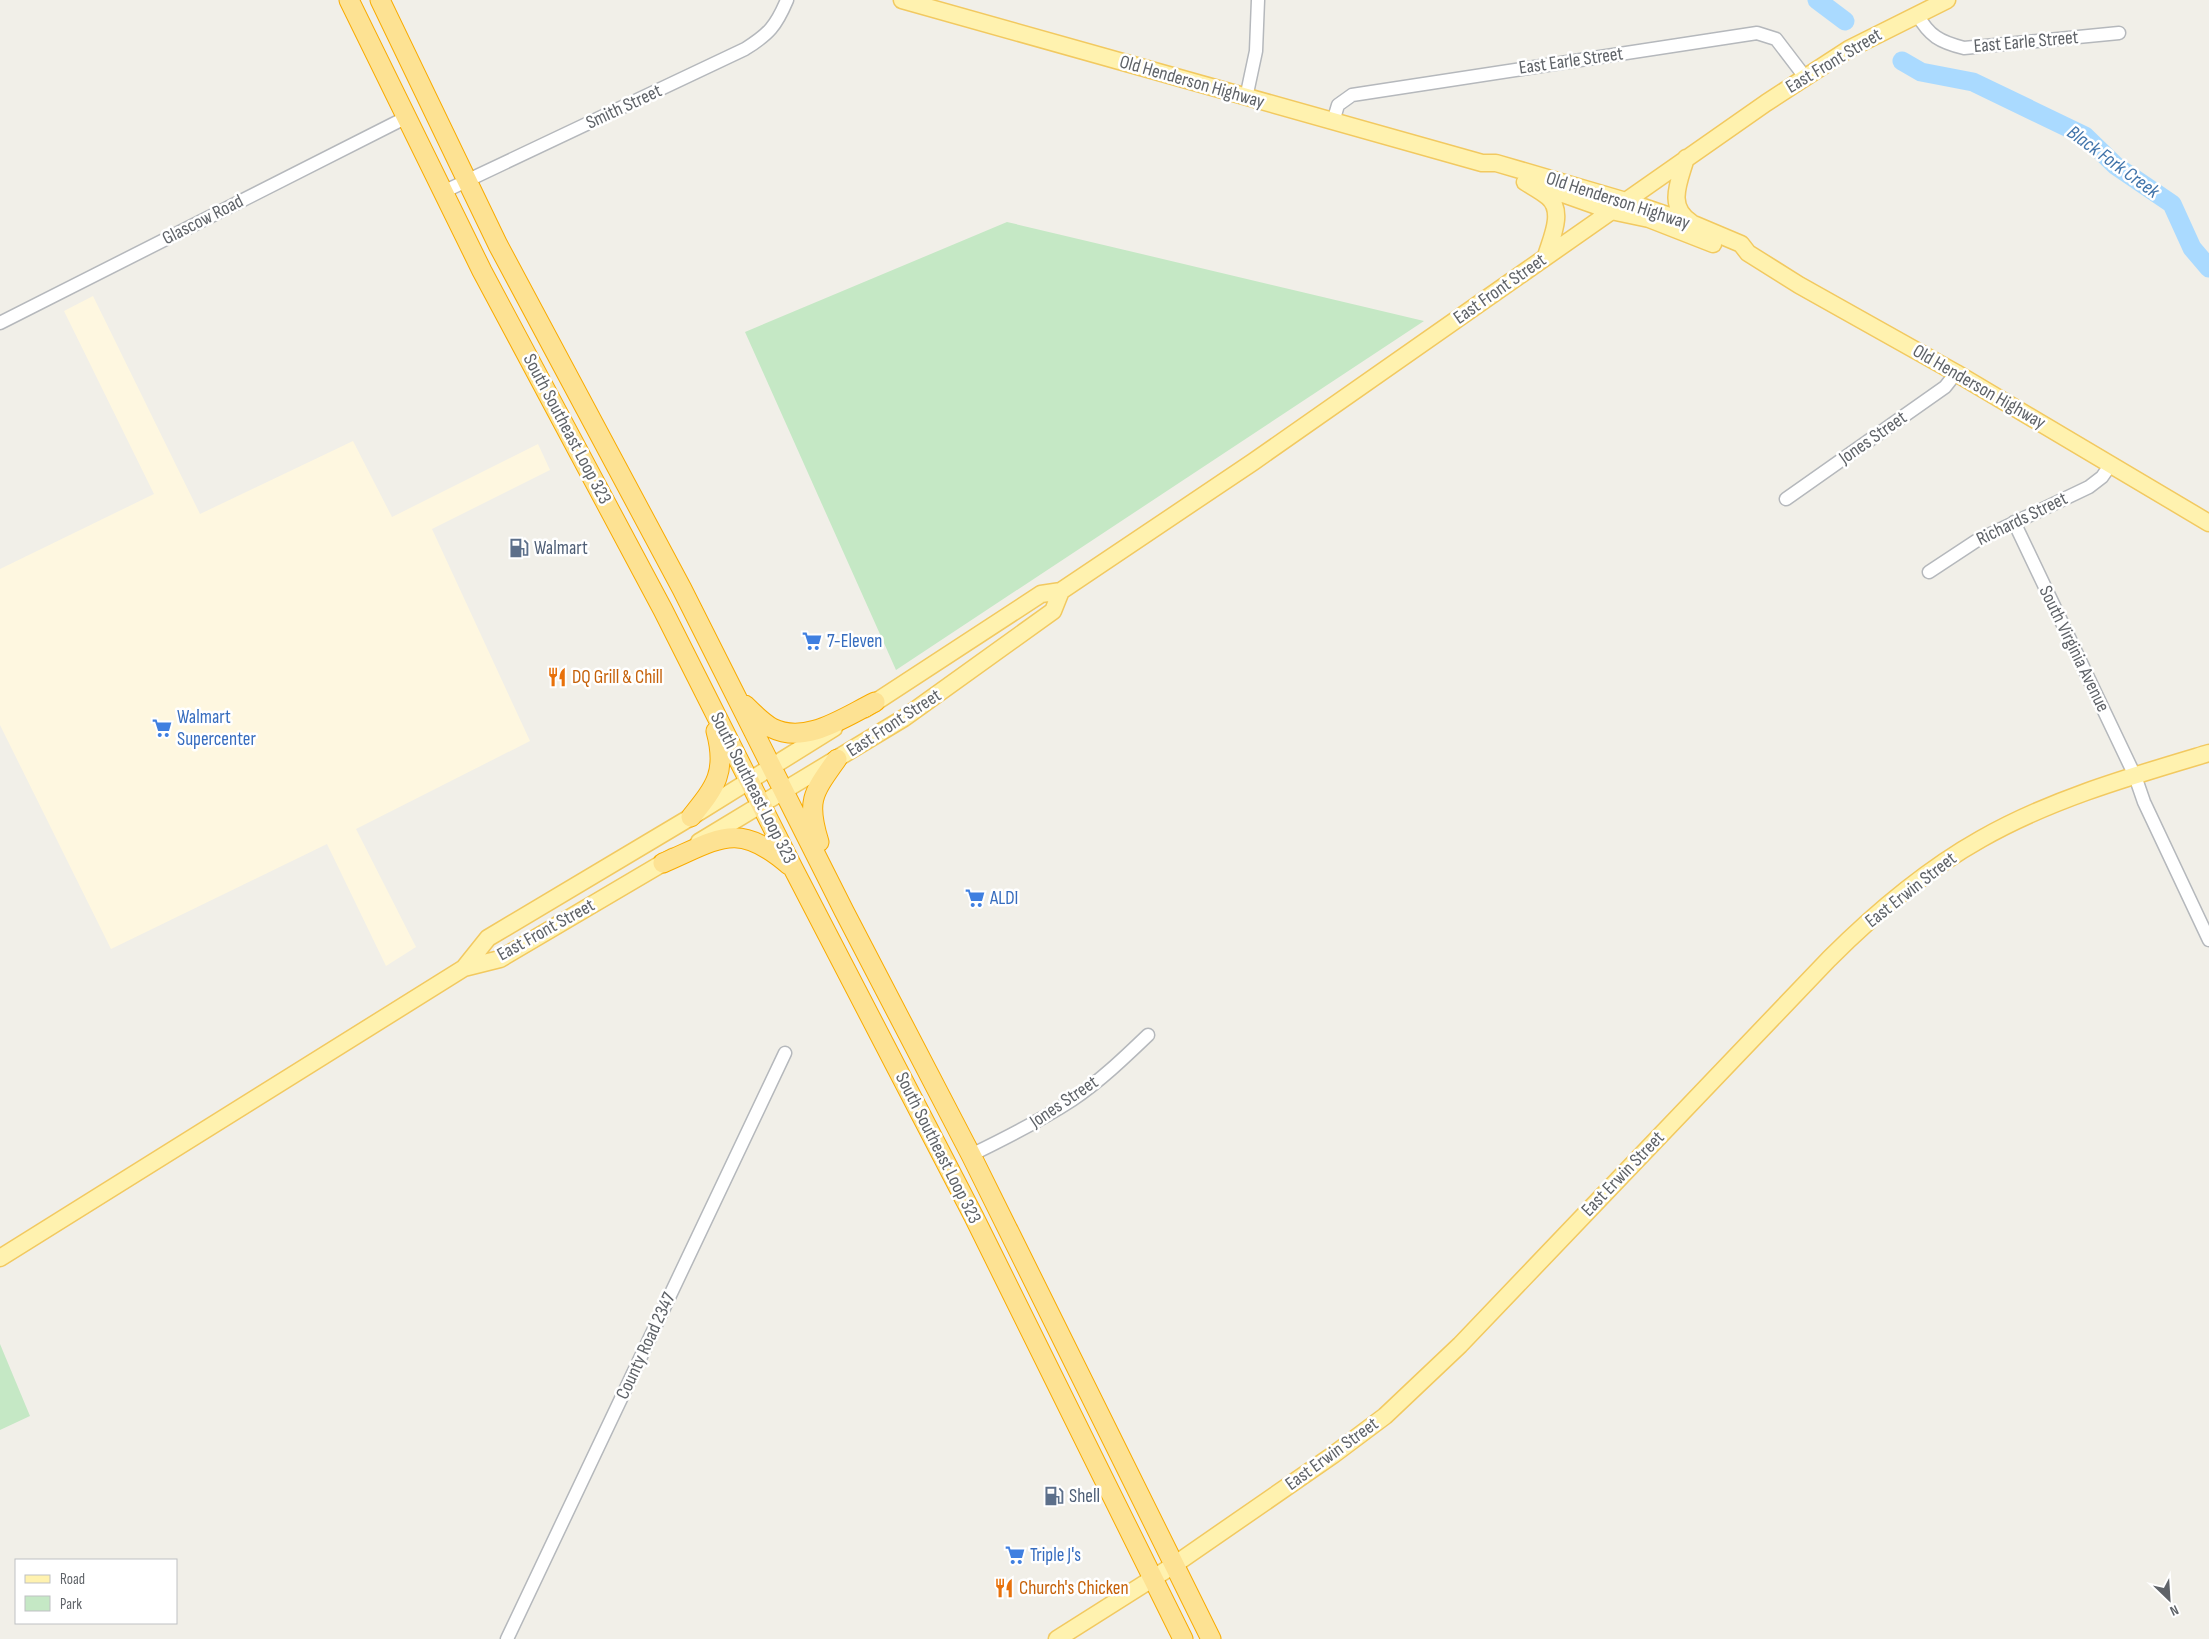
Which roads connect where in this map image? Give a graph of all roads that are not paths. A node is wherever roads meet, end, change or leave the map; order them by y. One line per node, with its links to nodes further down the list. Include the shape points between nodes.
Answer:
1 (349, 0): 11 (highway, South Southeast Loop 323)
2 (380, 0): 15 (highway, South Southeast Loop 323)
3 (787, 0): 15 (street, Smith Street, via 766,36 745,49)
4 (902, 0): 10 (main road, Old Henderson Highway)
5 (1258, 0): 10 (street, via 1256,51)
6 (1947, 0): 7 (main road, East Front Street)
7 (1917, 14): 8 (street, East Earle Street, via 1929,33 1964,48); 9 (main road, East Front Street, via 1849,49)
8 (2119, 33)
9 (1805, 77): 12 (street, East Earle Street, via 1776,39 1757,33 1352,95 1338,104); 13 (main road, East Front Street)
10 (1246, 98): 12 (main road, Old Henderson Highway)
11 (407, 117): 17 (highway, South Southeast Loop 323); 23 (street, Glascow Road)
12 (1333, 122): 14 (main road, Old Henderson Highway)
13 (1686, 158): 18 (main road, East Front Street); 20 (main road, via 1675,200 1682,215)
14 (1482, 163): 16 (main road, Old Henderson Highway, via 1493,172); 18 (main road, Old Henderson Highway, via 1496,163)
15 (466, 181): 17 (street, Smith Street); 25 (highway, South Southeast Loop 323)
16 (1525, 182): 19 (main road, Old Henderson Highway); 22 (main road, via 1549,198 1554,207 1556,218)
17 (443, 192): 26 (highway, South Southeast Loop 323)
18 (1626, 201): 19 (main road, East Front Street); 20 (main road, Old Henderson Highway)
19 (1612, 210): 21 (main road, Old Henderson Highway, via 1649,220 1737,253); 22 (main road, East Front Street)
20 (1696, 225): 21 (main road, Old Henderson Highway, via 1741,244)
21 (1748, 253): 24 (main road, Old Henderson Highway)
22 (1546, 256): 32 (main road, East Front Street)
23 (0, 323)
24 (1956, 373): 27 (main road, Old Henderson Highway); 28 (street, Jones Street, via 1945,387)
25 (599, 433): 26 (highway); 33 (highway, South Southeast Loop 323)
26 (575, 444): 34 (highway, South Southeast Loop 323)
27 (2111, 464): 29 (street, Richards Street, via 2089,487); 30 (main road, Old Henderson Highway)
28 (1786, 499)
29 (2014, 522): 31 (street, Richards Street, via 1976,541); 39 (street, South Virginia Avenue)
30 (2209, 523)
31 (1929, 572)
32 (1061, 592): 35 (main road, East Front Street, via 1041,594); 37 (main road, East Front Street, via 1053,611 904,718)
33 (737, 698): 35 (highway, via 771,727 797,734 816,730); 38 (highway, South Southeast Loop 323)
34 (709, 701): 40 (highway, South Southeast Loop 323); 43 (highway, via 721,750 721,767 715,786)
35 (875, 702): 38 (main road, East Front Street)
36 (2209, 753): 39 (main road, East Erwin Street)
37 (837, 759): 41 (main road, East Front Street); 46 (highway, via 819,785 812,807 813,821)
38 (772, 768): 40 (main road, East Front Street); 41 (highway, South Southeast Loop 323)
39 (2135, 776): 47 (street, South Virginia Avenue); 53 (main road, East Erwin Street, via 2035,813 1982,838 1889,903 1829,959 1405,1398 1346,1446)
40 (750, 781): 42 (highway, South Southeast Loop 323); 43 (main road, East Front Street)
41 (784, 792): 42 (main road, East Front Street); 46 (highway, South Southeast Loop 323)
42 (762, 804): 44 (main road, East Front Street); 45 (highway, South Southeast Loop 323)
43 (691, 817): 48 (main road, East Front Street, via 488,938)
44 (663, 863): 45 (highway, via 714,842 740,837 758,843); 48 (main road, East Front Street, via 500,959)
45 (792, 868): 54 (highway, South Southeast Loop 323, via 974,1217)
46 (834, 891): 51 (highway, South Southeast Loop 323)
47 (2209, 940)
48 (464, 968): 52 (main road)
49 (1148, 1035): 51 (street, Jones Street, via 1073,1099 1030,1126)
50 (785, 1053): 55 (street, County Road 2347)
51 (971, 1155): 53 (highway, South Southeast Loop 323)
52 (0, 1258)
53 (1174, 1565): 54 (main road, East Erwin Street); 58 (highway, South Southeast Loop 323)
54 (1153, 1579): 56 (main road, East Erwin Street); 57 (highway, South Southeast Loop 323)
55 (507, 1639)
56 (1057, 1639)
57 (1183, 1639)
58 (1211, 1639)

